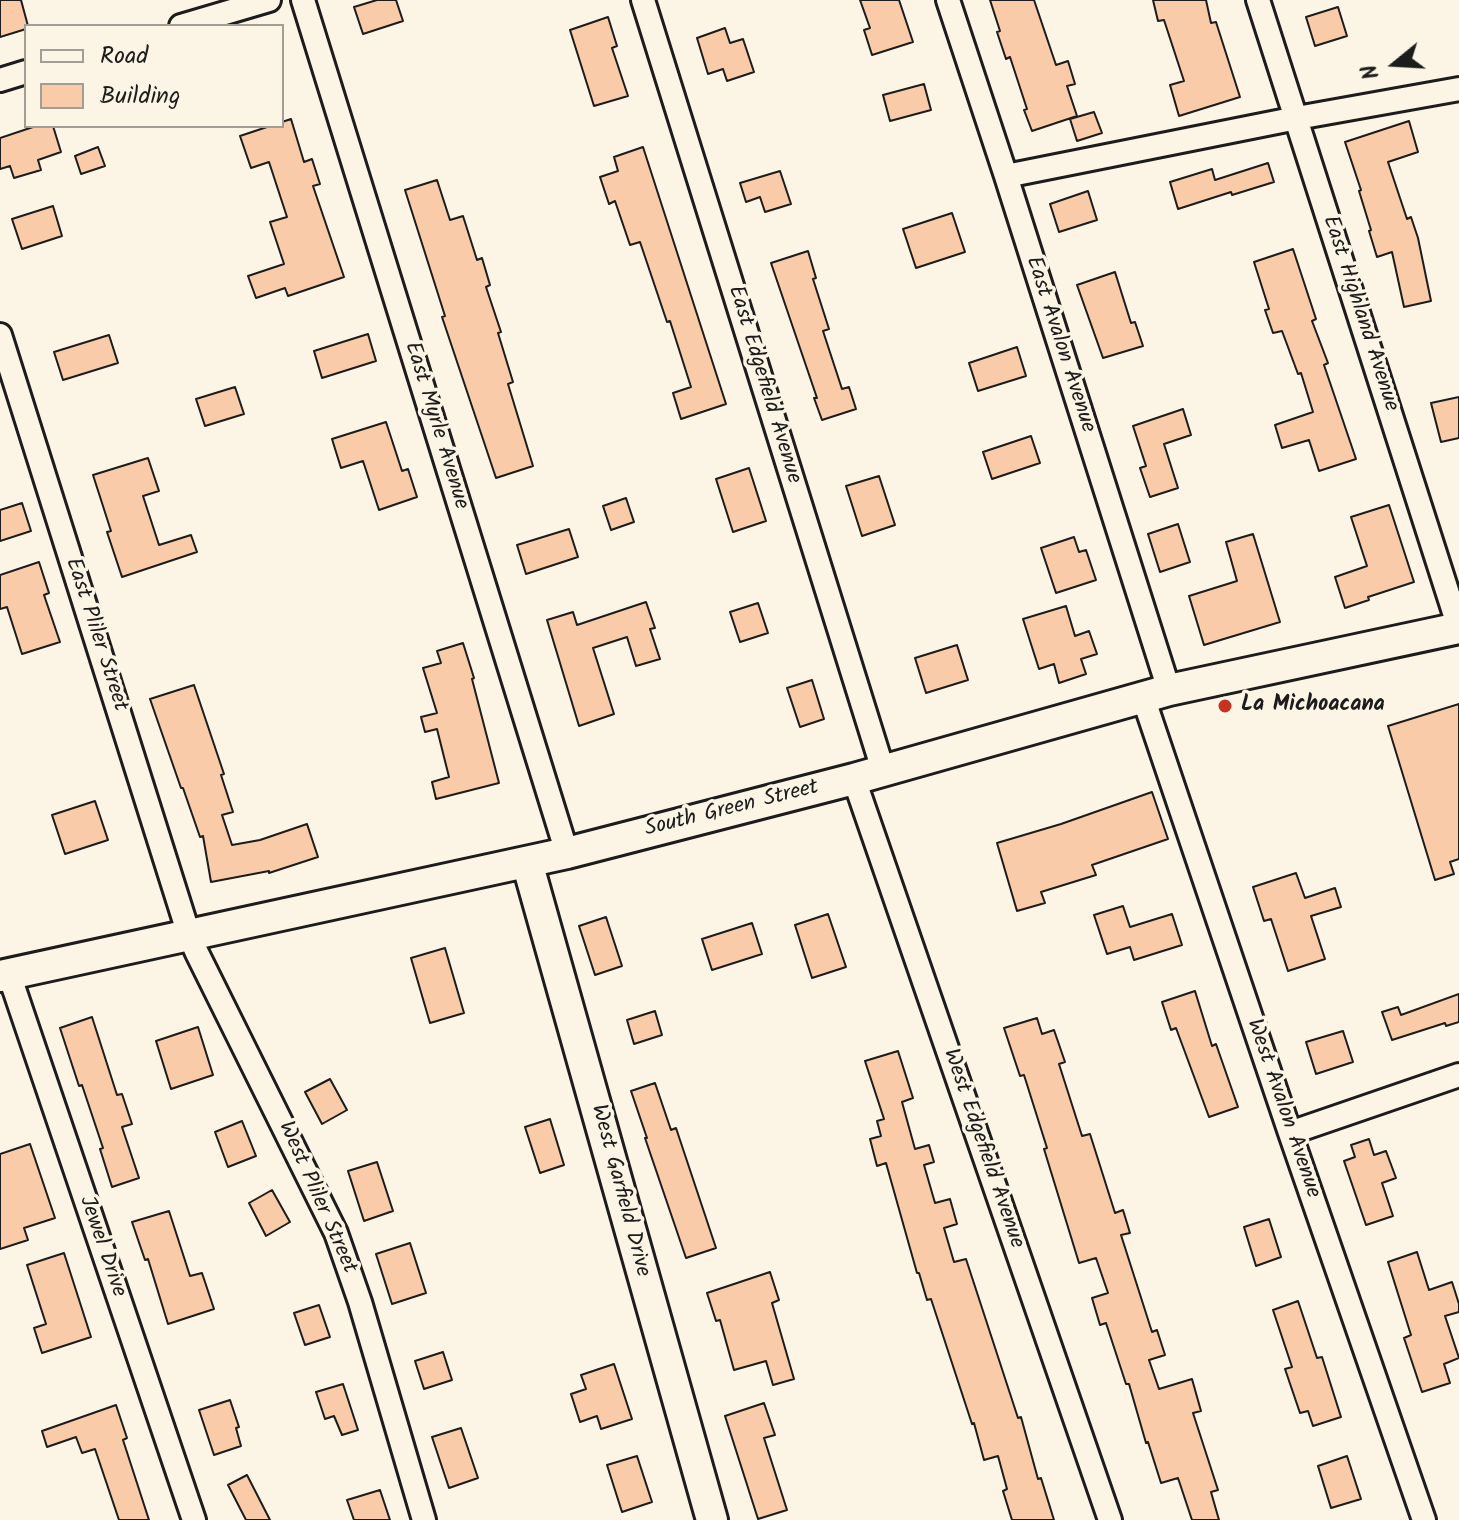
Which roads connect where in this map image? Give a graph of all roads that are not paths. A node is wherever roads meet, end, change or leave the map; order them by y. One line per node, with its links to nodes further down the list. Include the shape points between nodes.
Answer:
1 (303, 0): 18 (street, East Myrle Avenue)
2 (643, 0): 16 (street, East Edgefield Avenue)
3 (948, 0): 11 (street, East Avalon Avenue)
4 (1258, 0): 10 (street, East Highland Avenue)
5 (262, 1): 6 (street)
6 (187, 24)
7 (24, 73): 8 (street)
8 (0, 80)
9 (1459, 89): 10 (street)
10 (1297, 118): 11 (street); 14 (street, East Highland Avenue)
11 (1006, 176): 15 (street, East Avalon Avenue)
12 (0, 335): 13 (street, East Pliler Street)
13 (7, 384): 20 (street, East Pliler Street)
14 (1459, 628): 15 (street, South Green Street)
15 (1156, 694): 16 (street, South Green Street); 23 (street, West Avalon Avenue)
16 (883, 770): 17 (street, South Green Street)
17 (854, 779): 18 (street, South Green Street); 27 (street, West Edgefield Avenue)
18 (567, 853): 19 (street, South Green Street)
19 (527, 862): 20 (street, South Green Street); 26 (street, West Garfield Drive)
20 (189, 935): 21 (street, South Green Street); 25 (street, West Pliler Street, via 336,1233)
21 (5, 975): 24 (street, Jewel Drive)
22 (1459, 1075): 23 (street)
23 (1290, 1133): 28 (street, West Avalon Avenue)
24 (194, 1520)
25 (424, 1520)
26 (712, 1520)
27 (1110, 1520)
28 (1424, 1520)

